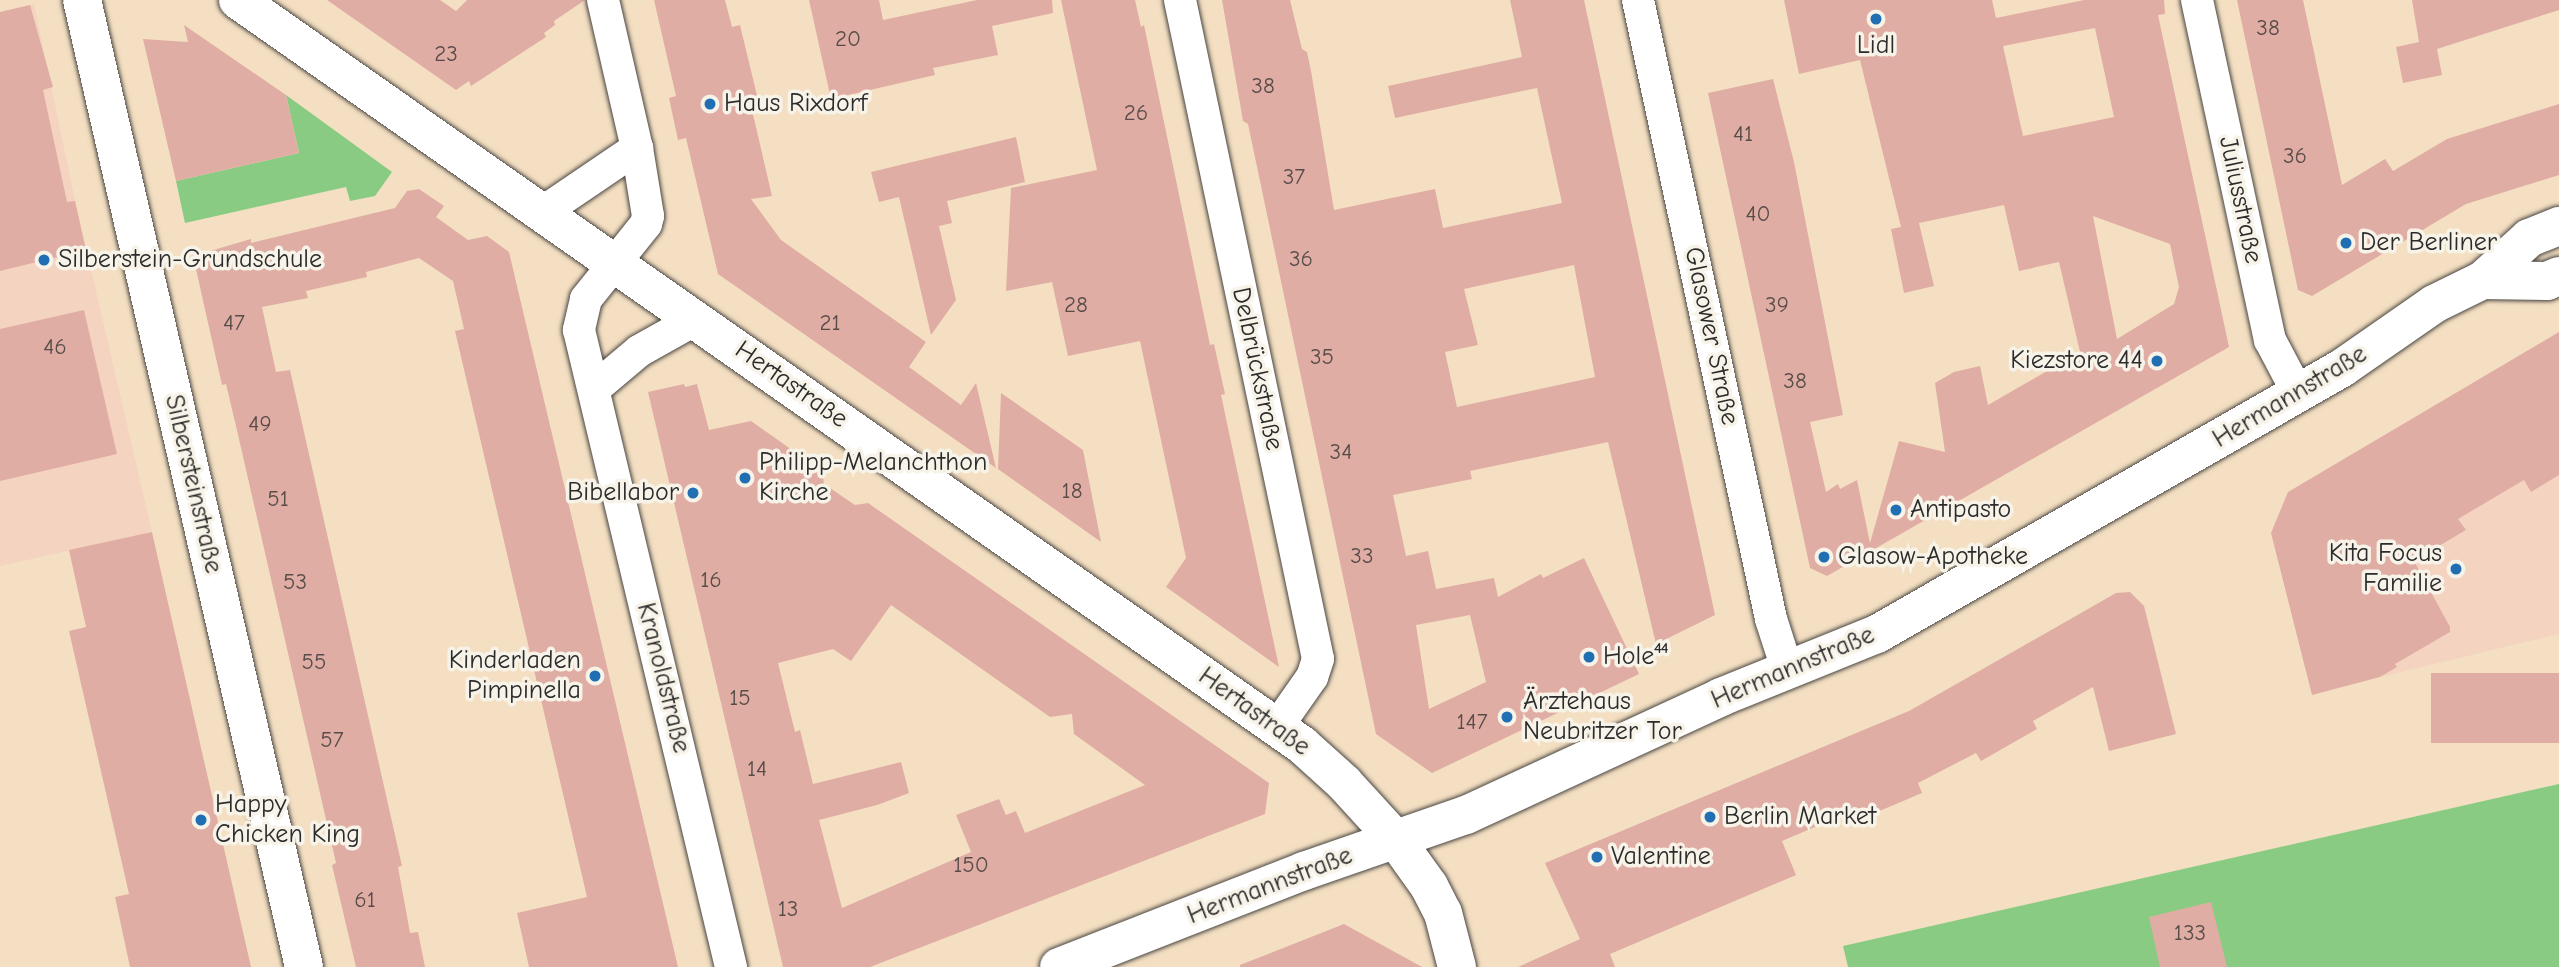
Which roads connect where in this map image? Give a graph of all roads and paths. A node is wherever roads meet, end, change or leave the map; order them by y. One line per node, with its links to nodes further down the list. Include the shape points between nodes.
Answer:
1 (82, 0): 19 (street, Silbersteinstraße)
2 (238, 0): 8 (street, Hertastraße)
3 (603, 0): 7 (street, Kranoldstraße)
4 (1180, 0): 17 (street, Delbrückstraße, via 1318,659 1312,677)
5 (1638, 0): 16 (street, Glasower Straße, via 1771,619)
6 (2197, 0): 15 (street, Juliusstraße, via 2270,340)
7 (637, 148): 8 (street); 10 (street, Kranoldstraße, via 648,216)
8 (543, 212): 10 (street, Hertastraße)
9 (2559, 226): 12 (street, via 2529,239)
10 (613, 261): 13 (street, Hertastraße); 14 (street, Kranoldstraße, via 586,299 579,330)
11 (2559, 276): 12 (street, via 2547,281)
12 (2483, 280): 15 (street, Hermannstraße, via 2434,303)
13 (696, 319): 14 (street, via 639,351); 17 (street, Hertastraße)
14 (594, 389): 20 (street, Kranoldstraße)
15 (2298, 393): 16 (street, Hermannstraße, via 1922,610 1853,646)
16 (1788, 672): 18 (street, Hermannstraße, via 1721,697 1495,803)
17 (1277, 727): 18 (street, Hertastraße, via 1344,783)
18 (1396, 840): 21 (street, Hermannstraße); 22 (street, Hertastraße, via 1443,913)
19 (304, 967)
20 (732, 967)
21 (1059, 967)
22 (1457, 967)

